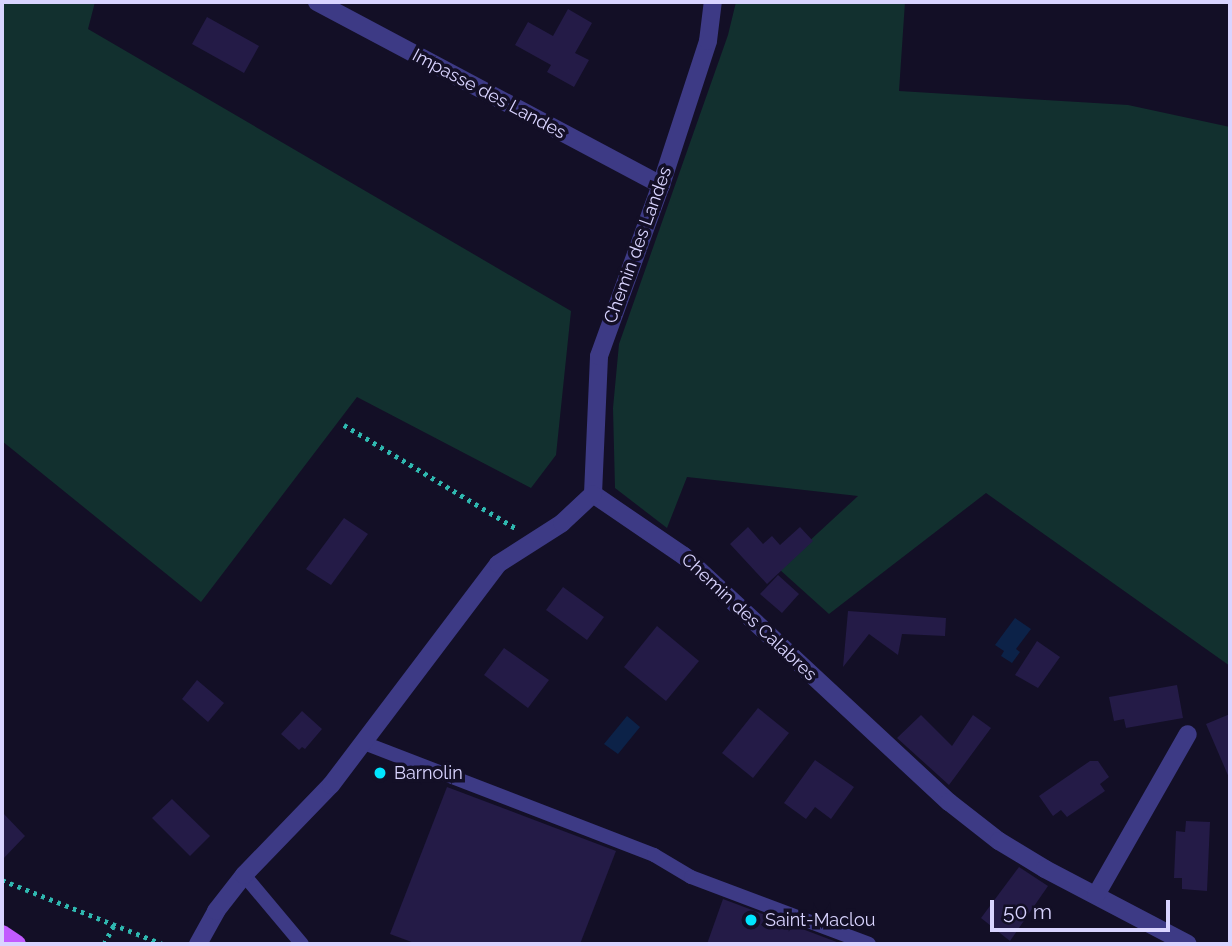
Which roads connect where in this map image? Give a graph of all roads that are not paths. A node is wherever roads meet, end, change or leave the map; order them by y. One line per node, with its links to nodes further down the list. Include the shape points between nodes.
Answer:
1 (317, 2): 3 (street, Impasse des Landes)
2 (713, 2): 3 (street, Chemin des Landes, via 708,41)
3 (661, 185): 4 (street, Chemin des Landes, via 598,356)
4 (593, 494): 6 (street, via 562,523 498,564); 8 (street, Chemin des Calabres, via 684,556 959,810 1045,870)
5 (1188, 734): 8 (street)
6 (364, 743): 7 (street, via 331,785); 13 (lane, via 654,855 691,877)
7 (244, 876): 11 (street, via 215,911); 12 (lane)
8 (1096, 894): 14 (street, Chemin des Calabres)
9 (2, 934): 10 (main road)
10 (16, 944)
11 (198, 944)
12 (302, 944)
13 (870, 944)
14 (1188, 944)

